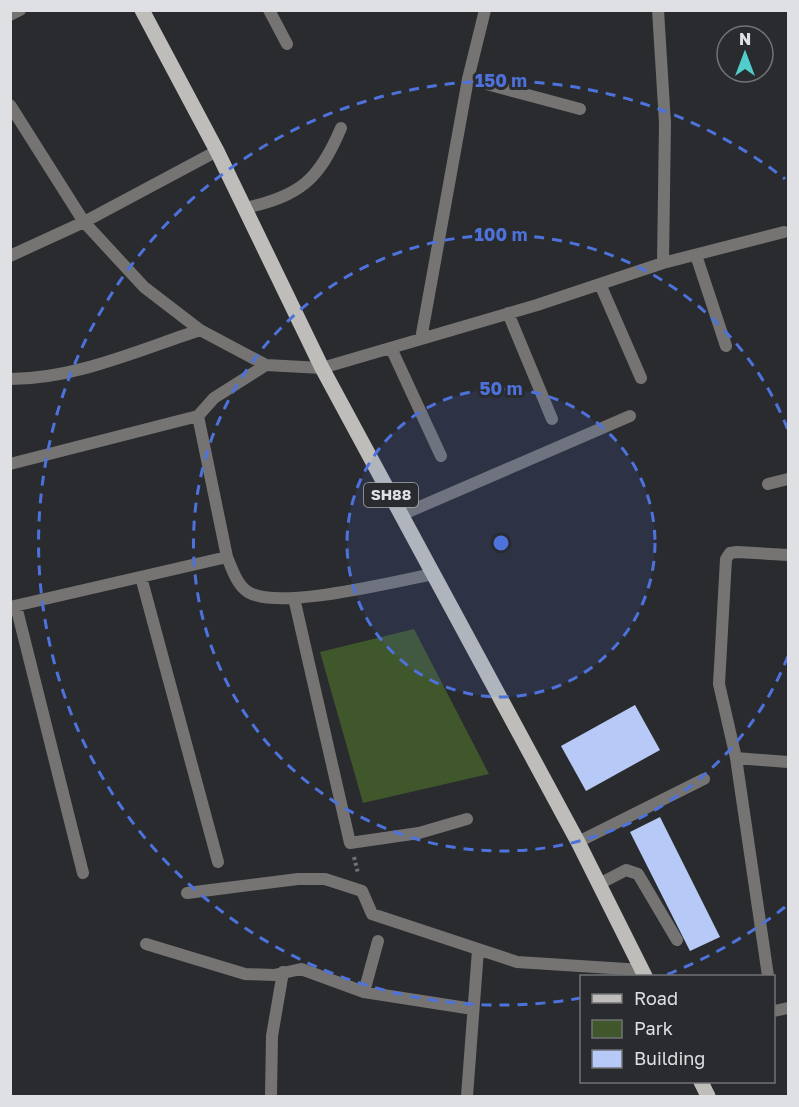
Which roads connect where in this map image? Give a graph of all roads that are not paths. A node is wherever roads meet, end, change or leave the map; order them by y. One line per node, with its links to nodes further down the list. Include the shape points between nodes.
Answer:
1 (20, 10): 6 (street)
2 (142, 10): 12 (main road, SH88)
3 (269, 10): 7 (street)
4 (484, 10): 8 (street)
5 (658, 10): 18 (street, via 665,123)
6 (10, 15)
7 (288, 44)
8 (468, 79): 10 (street); 22 (street)
9 (10, 105): 14 (street)
10 (580, 109)
11 (341, 128): 13 (street, via 328,159 306,184 278,201)
12 (217, 150): 13 (main road, SH88); 14 (street)
13 (246, 208): 26 (main road, SH88)
14 (84, 222): 17 (street); 21 (street, via 144,287)
15 (784, 232): 16 (street)
16 (696, 255): 18 (street); 23 (street)
17 (10, 256)
18 (663, 263): 19 (street)
19 (600, 284): 20 (street); 27 (street)
20 (508, 313): 22 (street); 31 (street)
21 (200, 330): 25 (street); 28 (street, via 88,366 34,379)
22 (421, 339): 24 (street)
23 (726, 346)
24 (391, 348): 26 (street); 32 (street)
25 (266, 365): 26 (street); 29 (street, via 214,398)
26 (322, 368): 36 (main road, SH88)
27 (641, 378)
28 (10, 380)
29 (198, 416): 33 (street); 38 (street)
30 (630, 416): 36 (street)
31 (552, 419)
32 (441, 456)
33 (10, 464)
34 (789, 480): 35 (street)
35 (768, 484)
36 (401, 515): 39 (main road, SH88)
37 (789, 555): 43 (street, via 737,552 726,559 719,684)
38 (227, 557): 40 (street); 41 (street, via 246,591 264,598)
39 (434, 574): 41 (street); 47 (main road, SH88)
40 (141, 577): 42 (street); 48 (street)
41 (294, 598): 46 (street, via 350,843 419,833)
42 (13, 607): 49 (street)
43 (736, 758): 44 (street); 58 (street)
44 (789, 762)
45 (704, 779): 47 (street)
46 (467, 819)
47 (578, 842): 50 (main road, SH88)
48 (218, 862)
49 (83, 873)
50 (599, 884): 52 (street, via 626,870 638,873); 57 (main road, SH88)
51 (187, 893): 55 (street, via 325,879 363,891 372,914)
52 (677, 940)
53 (378, 941): 59 (street)
54 (146, 944): 56 (street, via 244,974)
55 (478, 950): 57 (street, via 517,962); 60 (street)
56 (283, 972): 59 (street, via 314,971); 61 (street, via 272,1036)
57 (644, 973)
58 (768, 975)
59 (364, 992): 60 (street)
60 (473, 1009): 62 (street)
61 (271, 1095)
62 (467, 1096)

